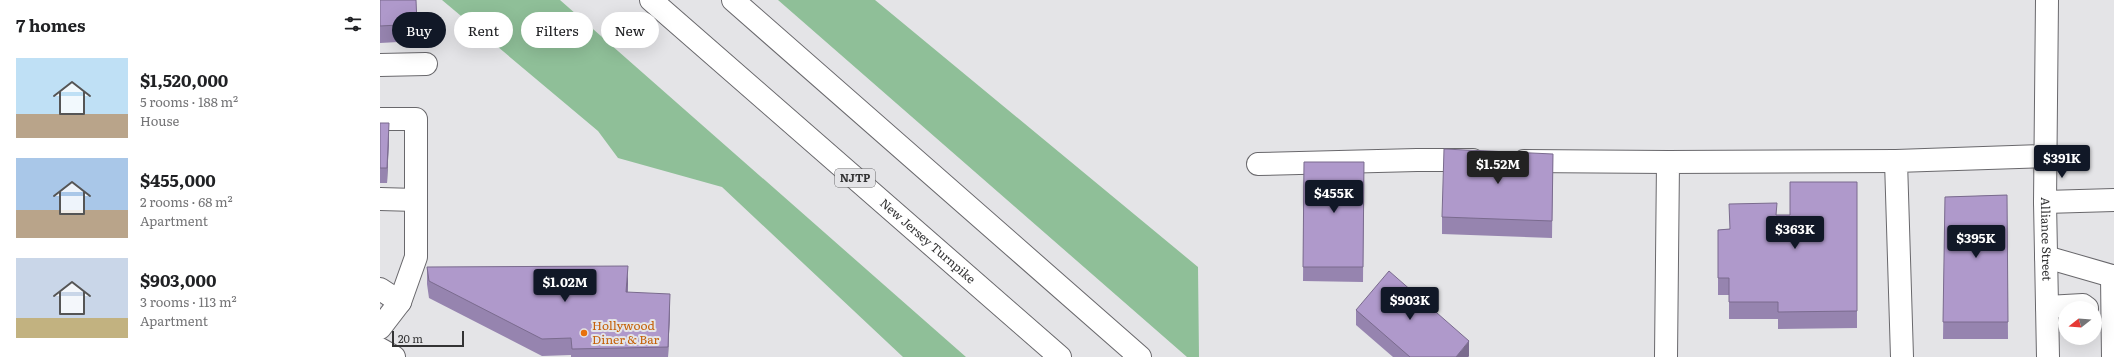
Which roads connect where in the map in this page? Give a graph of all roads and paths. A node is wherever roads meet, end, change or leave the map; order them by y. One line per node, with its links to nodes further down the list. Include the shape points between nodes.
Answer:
1 (651, 0): 26 (main road, New Jersey Turnpike / NJTP)
2 (733, 0): 27 (main road)
3 (2047, 0): 7 (main road, Alliance Street)
4 (426, 64): 5 (main road)
5 (380, 65)
6 (380, 119): 12 (main road, via 416,119)
7 (2045, 156): 8 (main road); 14 (main road, Alliance Street)
8 (1896, 161): 9 (main road); 29 (main road)
9 (1668, 162): 10 (main road, via 1417,160); 28 (main road)
10 (1258, 164)
11 (380, 199): 12 (main road)
12 (416, 200): 18 (main road, via 416,257)
13 (2114, 200): 14 (main road)
14 (2045, 202): 15 (main road, Alliance Street)
15 (2046, 258): 16 (main road); 20 (main road, Alliance Street)
16 (2113, 276): 22 (main road)
17 (380, 289): 18 (main road)
18 (400, 302): 23 (main road)
19 (2058, 306): 20 (main road)
20 (2047, 307): 30 (main road, Alliance Street)
21 (2102, 319): 22 (main road)
22 (2113, 327): 31 (main road)
23 (380, 328)
24 (380, 349): 25 (main road)
25 (394, 357)
26 (1060, 357)
27 (1140, 357)
28 (1666, 357)
29 (1902, 357)
30 (2048, 357)
31 (2113, 357)

